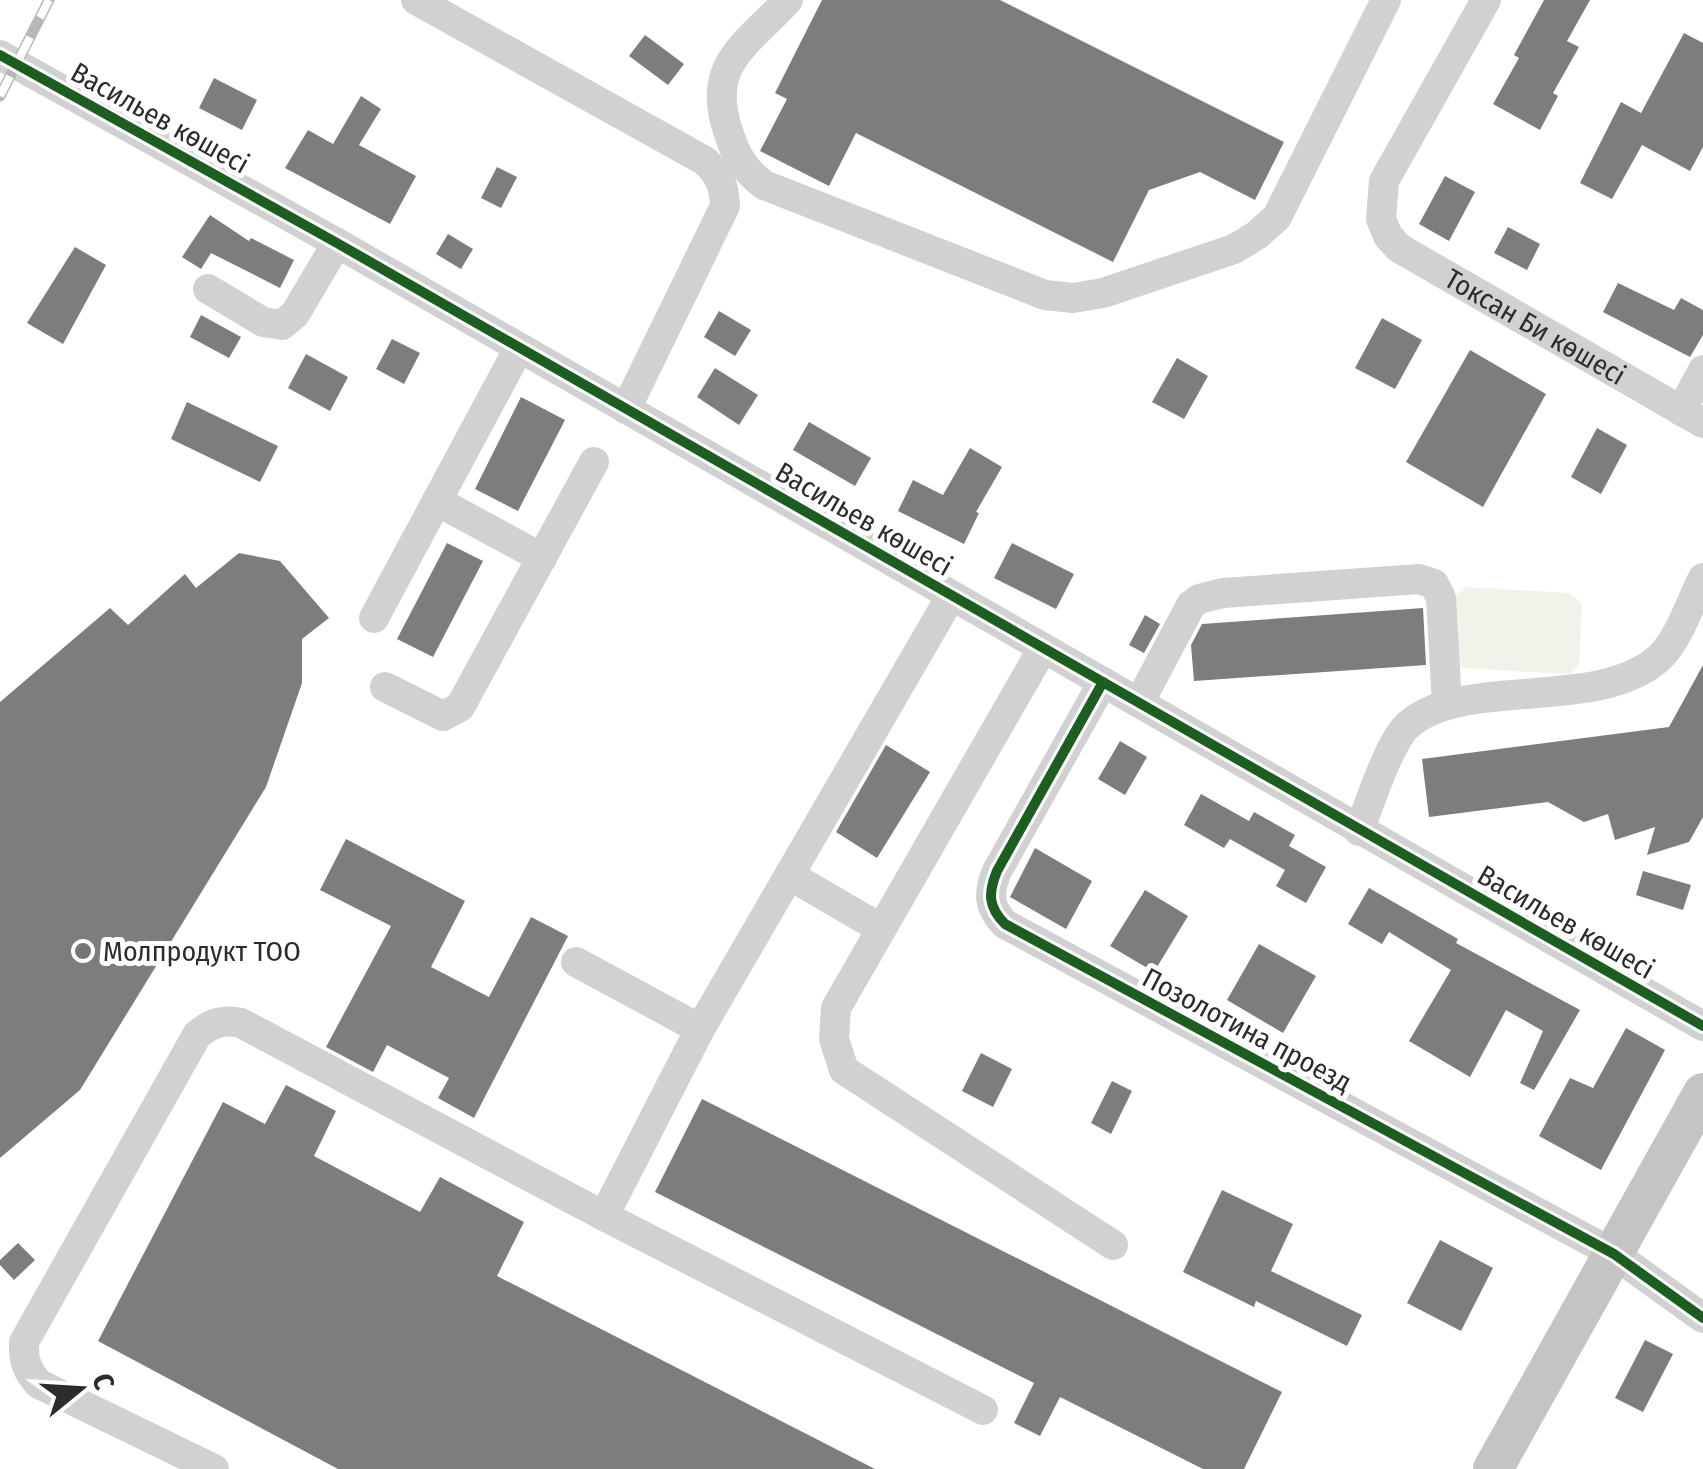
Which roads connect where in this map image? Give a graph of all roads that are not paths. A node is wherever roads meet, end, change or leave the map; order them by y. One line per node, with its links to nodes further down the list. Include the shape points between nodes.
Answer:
1 (416, 0): 10 (street, via 717,172 726,206)
2 (788, 0): 3 (street, via 738,49 721,87 727,129 748,173 764,185 1045,295 1073,298 1234,249 1277,217)
3 (1386, 0)
4 (1486, 0): 11 (street, Токсан Би көшесі, via 1384,181 1381,219 1388,236)
5 (0, 55): 6 (street, Васильев көшесі)
6 (337, 243): 7 (street, via 282,325 263,322); 8 (street, Васильев көшесі)
7 (208, 290)
8 (519, 348): 10 (street, Васильев көшесі); 13 (street)
9 (1703, 370): 11 (street)
10 (626, 409): 16 (street, Васильев көшесі)
11 (1692, 417)
12 (594, 462): 14 (street)
13 (437, 501): 14 (street); 17 (street)
14 (542, 558): 20 (street, via 454,713 442,716)
15 (1703, 578): 22 (street, via 1668,648 1642,668 1593,686)
16 (952, 596): 18 (street, Васильев көшесі); 24 (street)
17 (374, 618)
18 (1042, 648): 19 (street, Васильев көшесі); 25 (street)
19 (1103, 682): 21 (street, Васильев көшесі); 32 (street, Позолотина проезд, via 997,871 989,900 995,914)
20 (385, 687)
21 (1139, 703): 22 (street, via 1199,598 1419,580 1434,584 1441,598); 23 (street, Васильев көшесі)
22 (1447, 705): 23 (street, via 1419,717 1398,737)
23 (1359, 830): 27 (street, Васильев көшесі)
24 (790, 875): 25 (street); 28 (street)
25 (880, 928): 31 (street, via 836,1008 834,1040 844,1070)
26 (576, 962): 28 (street)
27 (1703, 1026)
28 (700, 1029): 30 (street)
29 (1703, 1094): 32 (main road)
30 (604, 1216): 35 (street, via 241,1023 218,1022 188,1052 24,1342); 36 (street)
31 (1113, 1245)
32 (1614, 1254): 33 (street, Позолотина проезд); 38 (main road)
33 (1703, 1318)
34 (0, 1327): 35 (street)
35 (25, 1362): 37 (street, via 39,1384)
36 (983, 1410)
37 (214, 1469)
38 (1493, 1469)

